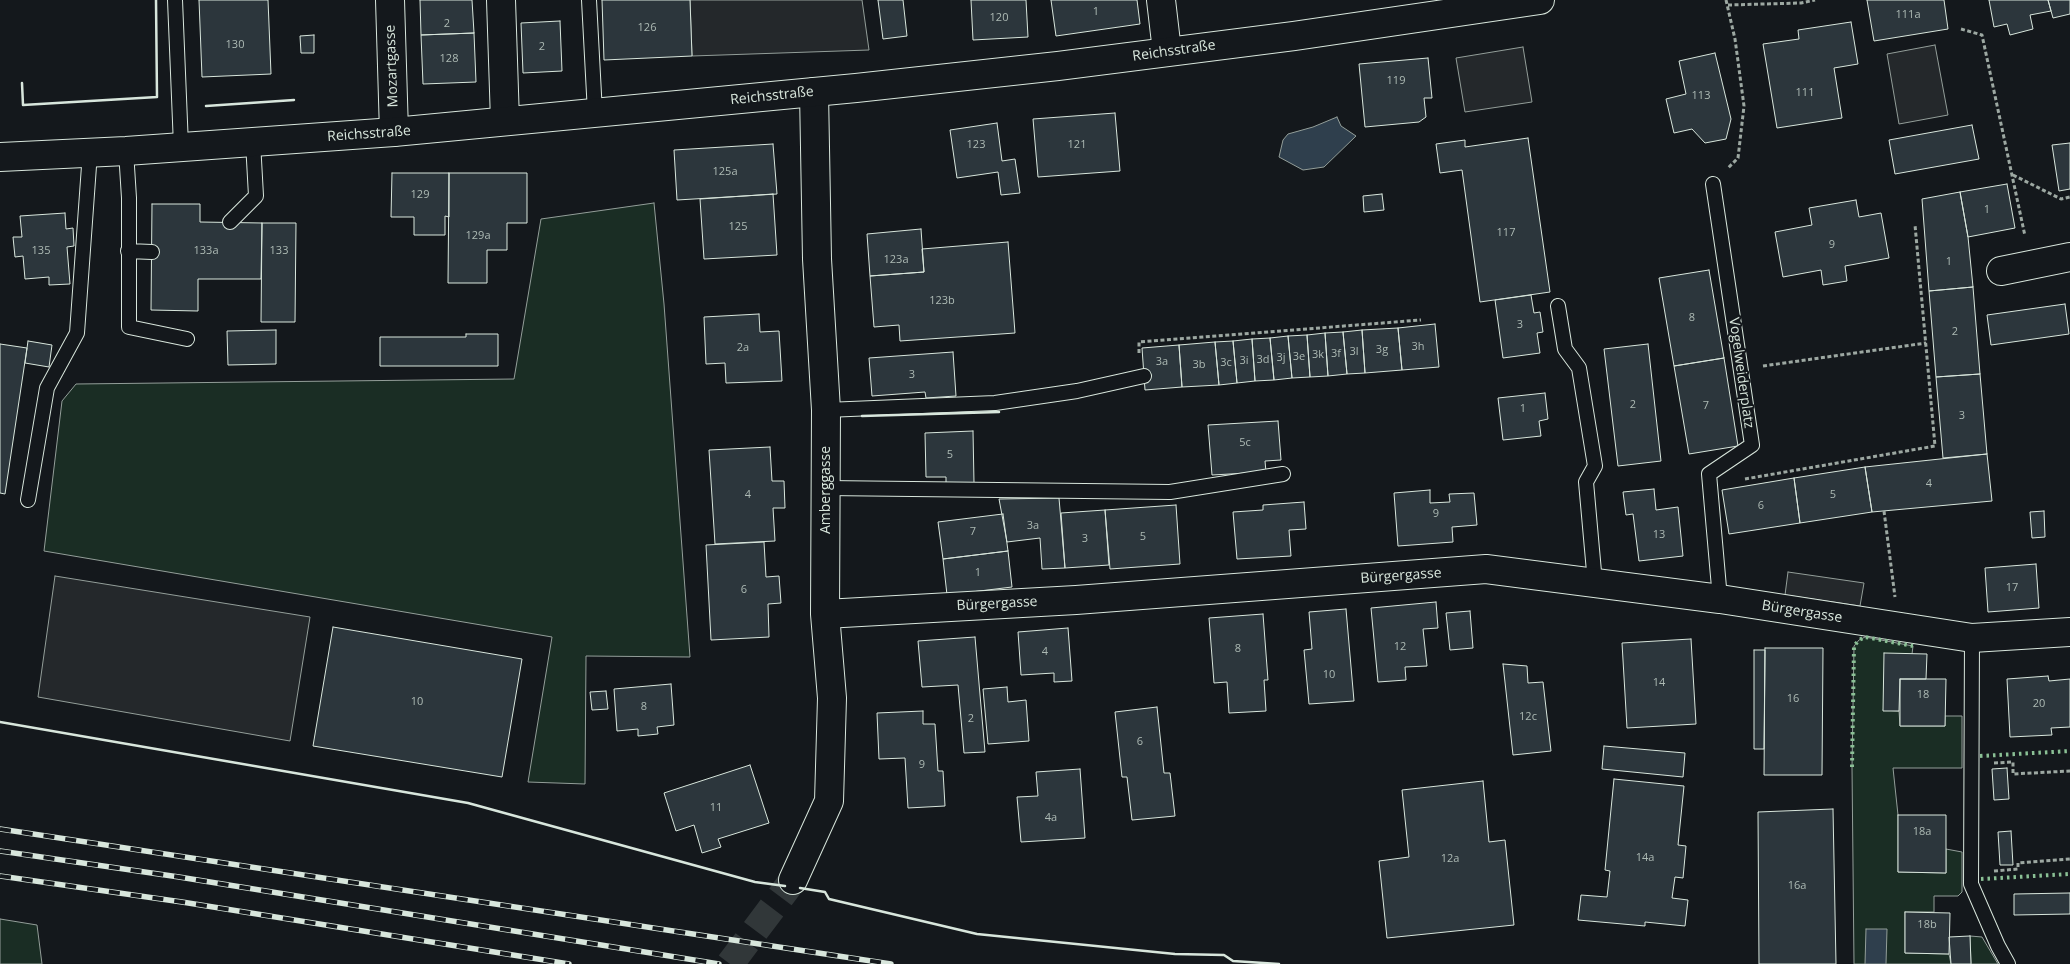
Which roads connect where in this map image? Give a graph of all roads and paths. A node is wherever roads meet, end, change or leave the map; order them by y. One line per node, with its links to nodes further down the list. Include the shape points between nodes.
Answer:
1 (175, 0): 17 (lane)
2 (390, 0): 15 (street, Mozartgasse)
3 (501, 0): 14 (street)
4 (589, 0): 13 (lane)
5 (1161, 0): 11 (street)
6 (1540, 0): 11 (street, Reichsstraße)
7 (1726, 0): 9 (path)
8 (1815, 0): 9 (path)
9 (1728, 5): 22 (path, via 1744,106 1738,158)
10 (1961, 29): 21 (path, via 1982,35)
11 (1167, 51): 12 (street, Reichsstraße)
12 (814, 92): 13 (street, Reichsstraße); 38 (street, Amberggasse, via 817,259)
13 (595, 113): 14 (street, Reichsstraße)
14 (506, 121): 15 (street, Reichsstraße)
15 (394, 132): 16 (street, Reichsstraße)
16 (253, 142): 17 (street, Reichsstraße); 24 (lane, via 256,196)
17 (181, 146): 18 (street, Reichsstraße)
18 (126, 150): 19 (street, Reichsstraße); 26 (lane)
19 (90, 152): 20 (street, Reichsstraße); 42 (lane, via 77,333 47,388)
20 (0, 157)
21 (2012, 175): 23 (path, via 2061,199); 29 (path)
22 (1713, 184): 36 (lane, Vogelweiderplatz)
23 (2070, 197)
24 (230, 222)
25 (1915, 225): 34 (path)
26 (128, 251): 27 (lane); 33 (lane, via 129,327)
27 (152, 252)
28 (2070, 257): 29 (street)
29 (2032, 265): 30 (street)
30 (2001, 271)
31 (1558, 306): 44 (lane, via 1565,349 1579,368 1595,466 1586,482)
32 (1421, 320): 35 (path, via 1139,342)
33 (187, 339)
34 (1926, 343): 36 (path); 40 (path, via 1935,446)
35 (1140, 356)
36 (1740, 369): 40 (lane, Vogelweiderplatz, via 1752,445 1709,474)
37 (1144, 376): 38 (lane, via 995,403)
38 (826, 410): 41 (street, Amberggasse)
39 (1283, 474): 41 (lane, via 1170,492)
40 (1710, 485): 45 (lane)
41 (826, 488): 46 (street, Amberggasse)
42 (28, 500)
43 (1884, 511): 47 (path)
44 (1595, 583): 45 (street, Bürgergasse); 46 (street, Bürgergasse, via 1486,569 1076,600)
45 (1720, 599): 47 (street, Bürgergasse)
46 (825, 614): 54 (street, Amberggasse, via 832,698 829,801)
47 (1899, 627): 49 (street, Bürgergasse)
48 (2070, 632): 49 (street, Bürgergasse)
49 (1972, 638): 55 (lane, via 1971,884)
50 (1985, 764): 51 (path, via 2013,762 2013,774)
51 (2070, 770)
52 (2070, 859): 53 (path, via 2018,863 2018,869 1994,871)
53 (1994, 863)
54 (793, 880)
55 (2008, 964)

